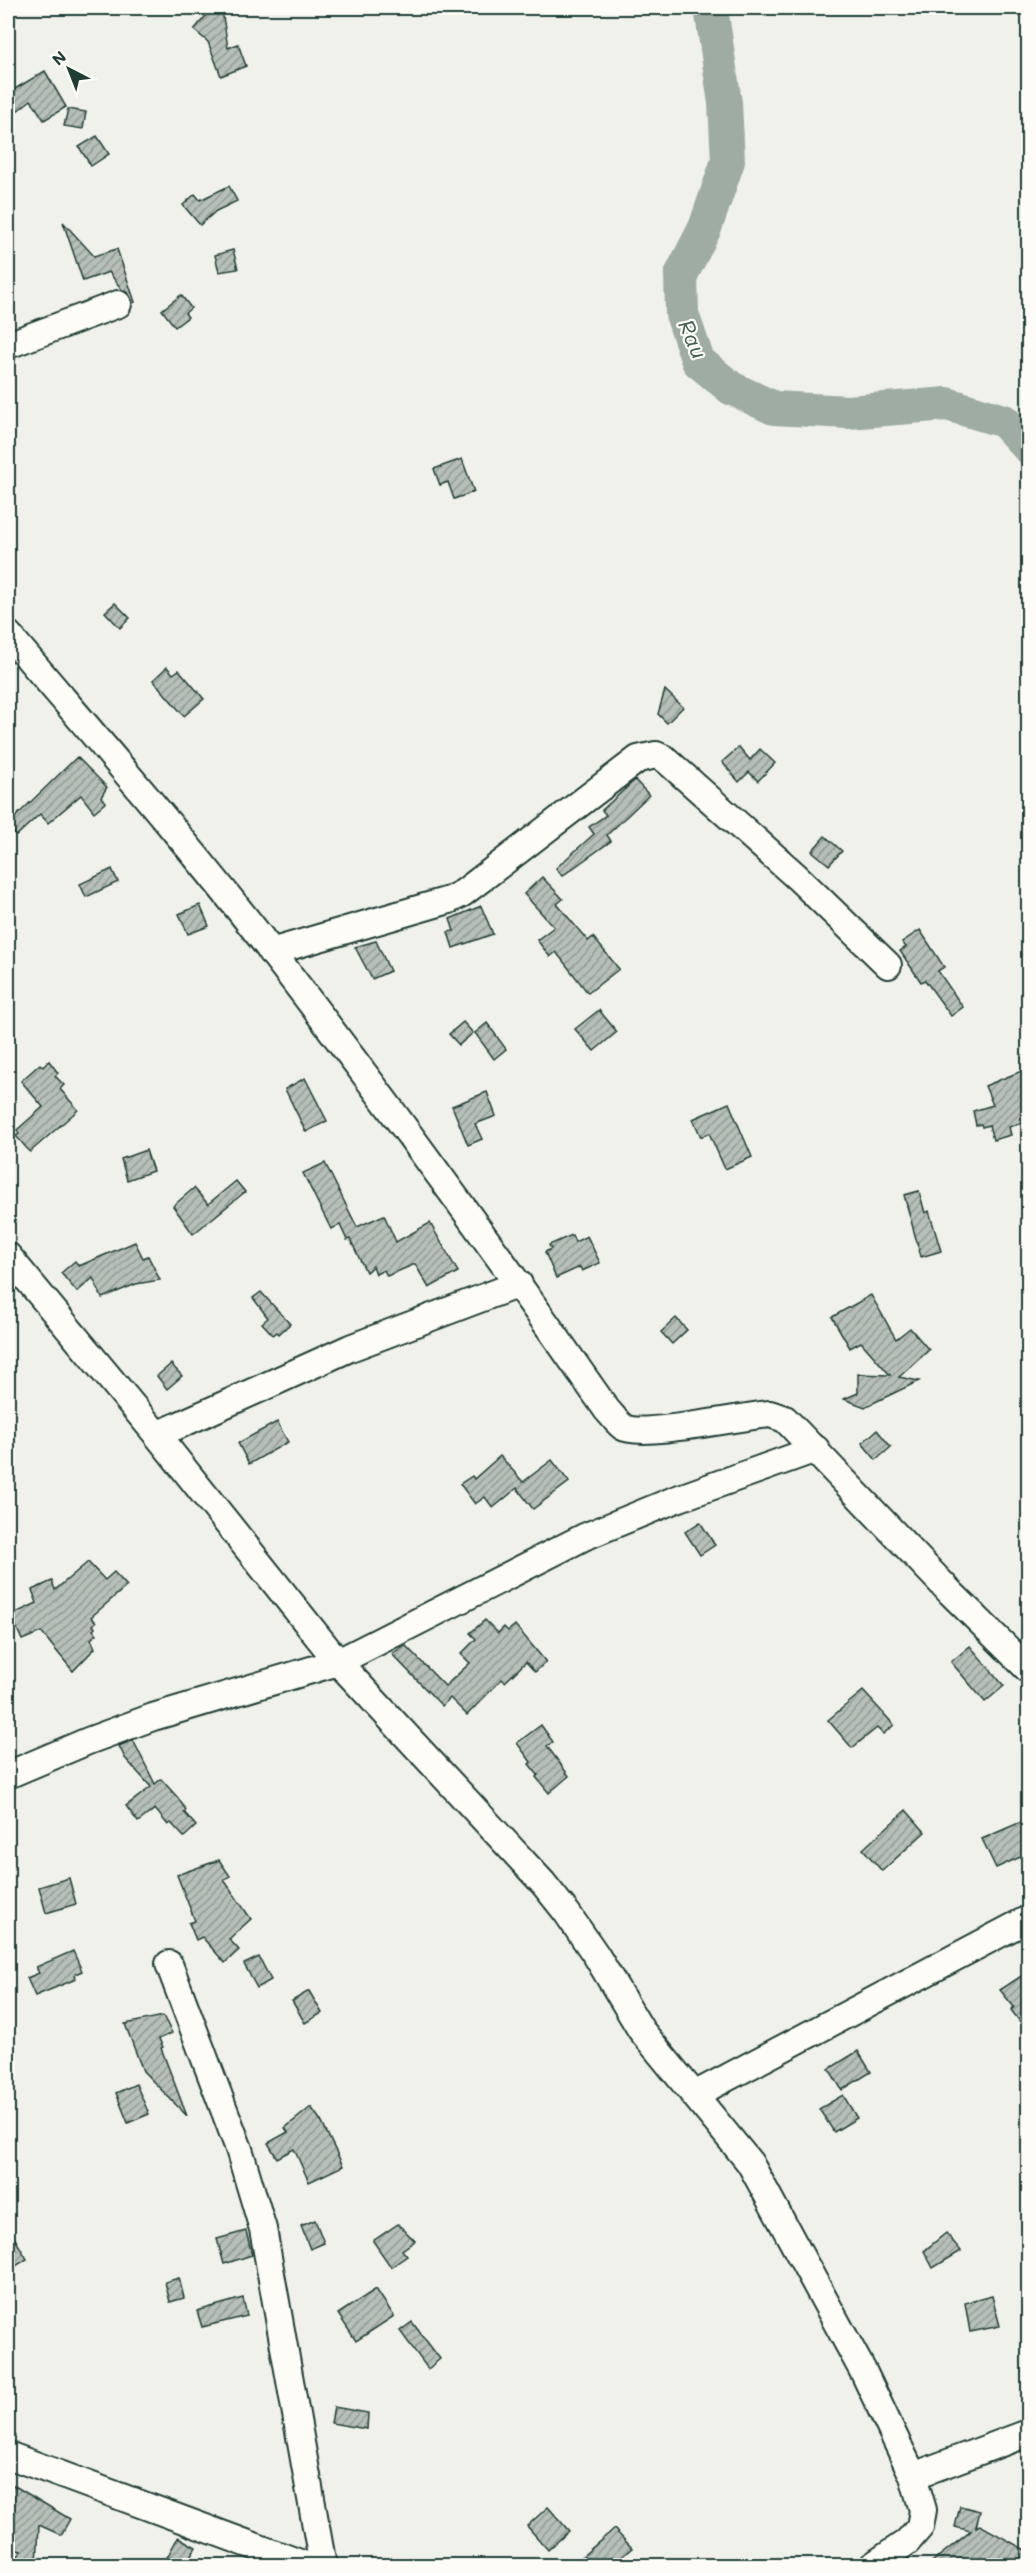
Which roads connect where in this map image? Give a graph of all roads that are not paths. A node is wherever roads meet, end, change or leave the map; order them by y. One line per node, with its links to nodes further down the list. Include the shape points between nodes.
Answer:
1 (118, 304): 2 (street)
2 (8, 345)
3 (8, 634): 4 (street, via 113,756)
4 (271, 952): 5 (street, via 464,893 638,759 656,756 665,759 788,869); 7 (street)
5 (888, 965)
6 (8, 1256): 8 (street)
7 (519, 1284): 8 (street, via 350,1348); 9 (street, via 623,1427 663,1429 770,1414 785,1419)
8 (158, 1435): 10 (street)
9 (816, 1449): 10 (street, via 584,1537); 11 (street, via 950,1592)
10 (338, 1662): 12 (street, via 153,1717); 15 (street, via 555,1898 596,1955 641,2030)
11 (1029, 1669)
12 (8, 1775)
13 (1029, 1919): 15 (street)
14 (169, 1964): 20 (street, via 239,2149 263,2229)
15 (696, 2094): 18 (street, via 750,2163 864,2373)
16 (1029, 2433): 18 (street)
17 (8, 2455): 19 (street)
18 (913, 2476): 21 (street, via 922,2510 920,2527 907,2542)
19 (308, 2565)
20 (322, 2565)
21 (872, 2565)

